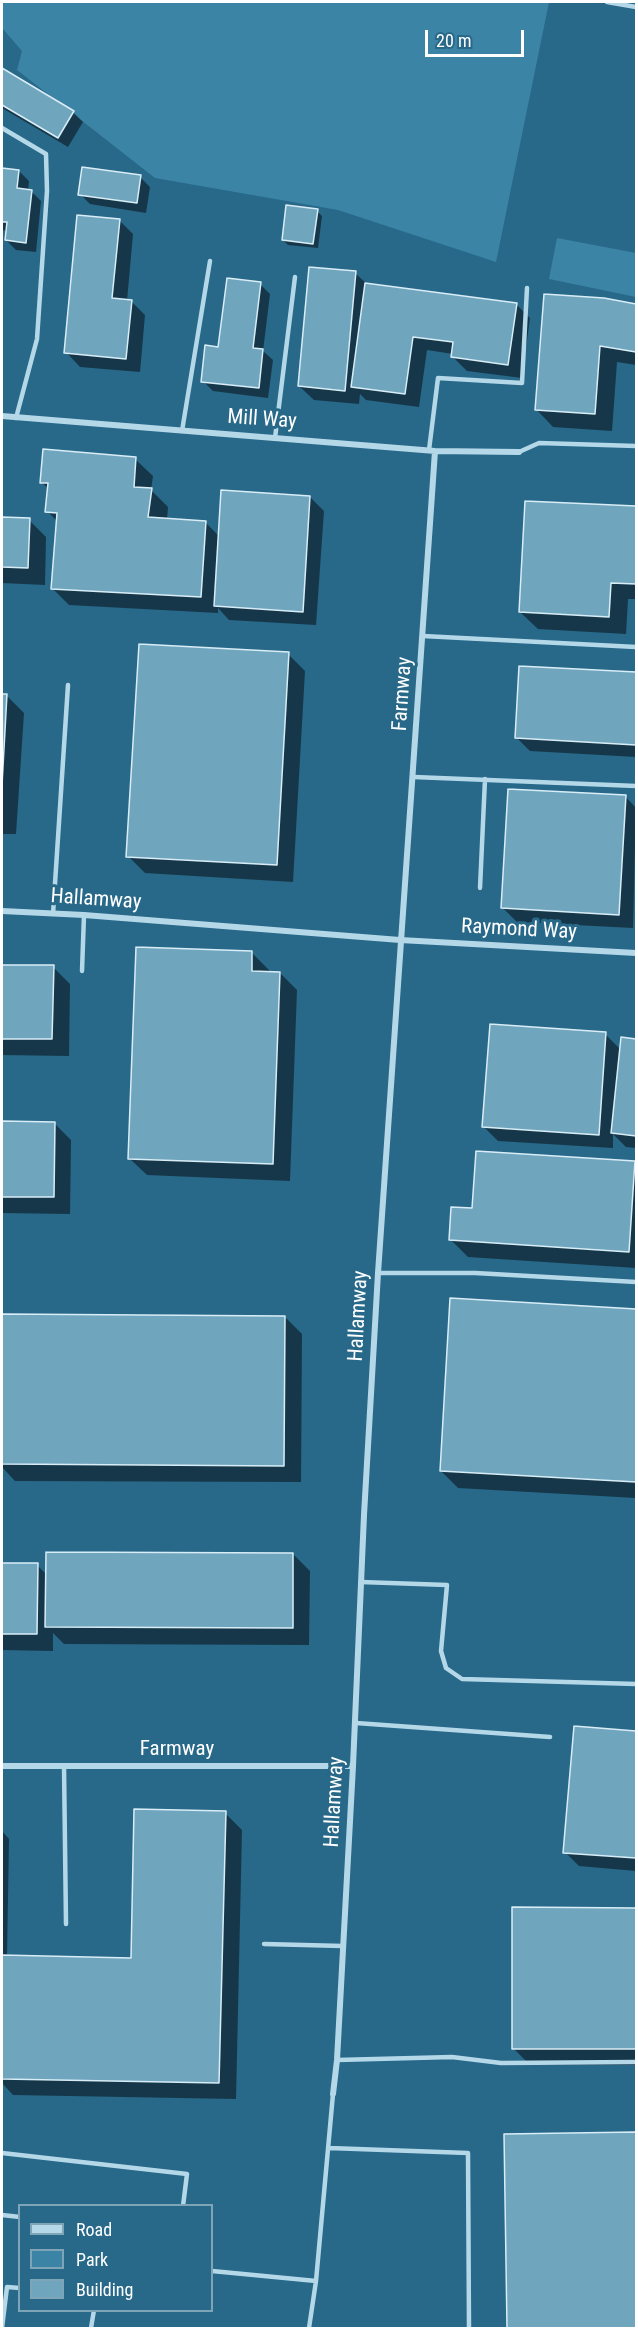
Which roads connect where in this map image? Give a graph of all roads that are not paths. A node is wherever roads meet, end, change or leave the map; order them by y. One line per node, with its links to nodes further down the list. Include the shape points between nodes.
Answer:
1 (607, 2): 2 (lane)
2 (636, 8)
3 (2, 128): 8 (lane, via 46,154 37,339)
4 (210, 261): 9 (lane)
5 (295, 278): 10 (lane)
6 (527, 288): 12 (lane, via 522,383 438,378)
7 (2, 416): 8 (street, Mill Way)
8 (16, 417): 9 (street, Mill Way)
9 (182, 431): 10 (street, Mill Way)
10 (275, 438): 12 (street, Mill Way)
11 (636, 446): 13 (lane, via 539,443)
12 (432, 450): 13 (street, Mill Way); 14 (street, Farmway)
13 (519, 453)
14 (423, 636): 15 (lane); 17 (street, Farmway)
15 (636, 647)
16 (68, 685): 22 (lane)
17 (414, 777): 18 (lane); 24 (street, Farmway)
18 (485, 780): 19 (lane); 20 (lane)
19 (636, 786)
20 (480, 888)
21 (2, 911): 22 (street, Hallamway)
22 (53, 914): 23 (street, Hallamway)
23 (84, 915): 24 (street, Hallamway); 26 (lane)
24 (400, 940): 25 (street, Raymond Way); 27 (street, Hallamway)
25 (636, 953)
26 (82, 971)
27 (378, 1273): 28 (lane, via 475,1273); 29 (street, Hallamway)
28 (636, 1282)
29 (361, 1582): 30 (lane, via 447,1585 441,1651 446,1668 462,1679); 31 (street, Hallamway)
30 (636, 1684)
31 (356, 1723): 32 (lane); 35 (street, Hallamway)
32 (550, 1737)
33 (2, 1766): 34 (street, Farmway)
34 (64, 1766): 35 (street, Farmway); 36 (lane)
35 (353, 1766): 38 (street, Hallamway)
36 (66, 1924)
37 (264, 1944): 38 (lane)
38 (343, 1946): 39 (street, Hallamway)
39 (337, 2060): 40 (lane, via 452,2057 501,2063); 41 (street, Hallamway)
40 (636, 2062)
41 (333, 2094): 42 (lane)
42 (329, 2148): 48 (lane); 54 (lane, via 468,2152)
43 (2, 2152): 44 (lane, via 187,2174)
44 (183, 2204)
45 (2, 2215): 46 (lane)
46 (18, 2217)
47 (213, 2271): 48 (lane)
48 (316, 2281): 53 (lane)
49 (4, 2286): 51 (lane)
50 (94, 2312): 52 (lane)
51 (2, 2328)
52 (91, 2328)
53 (309, 2328)
54 (469, 2328)

